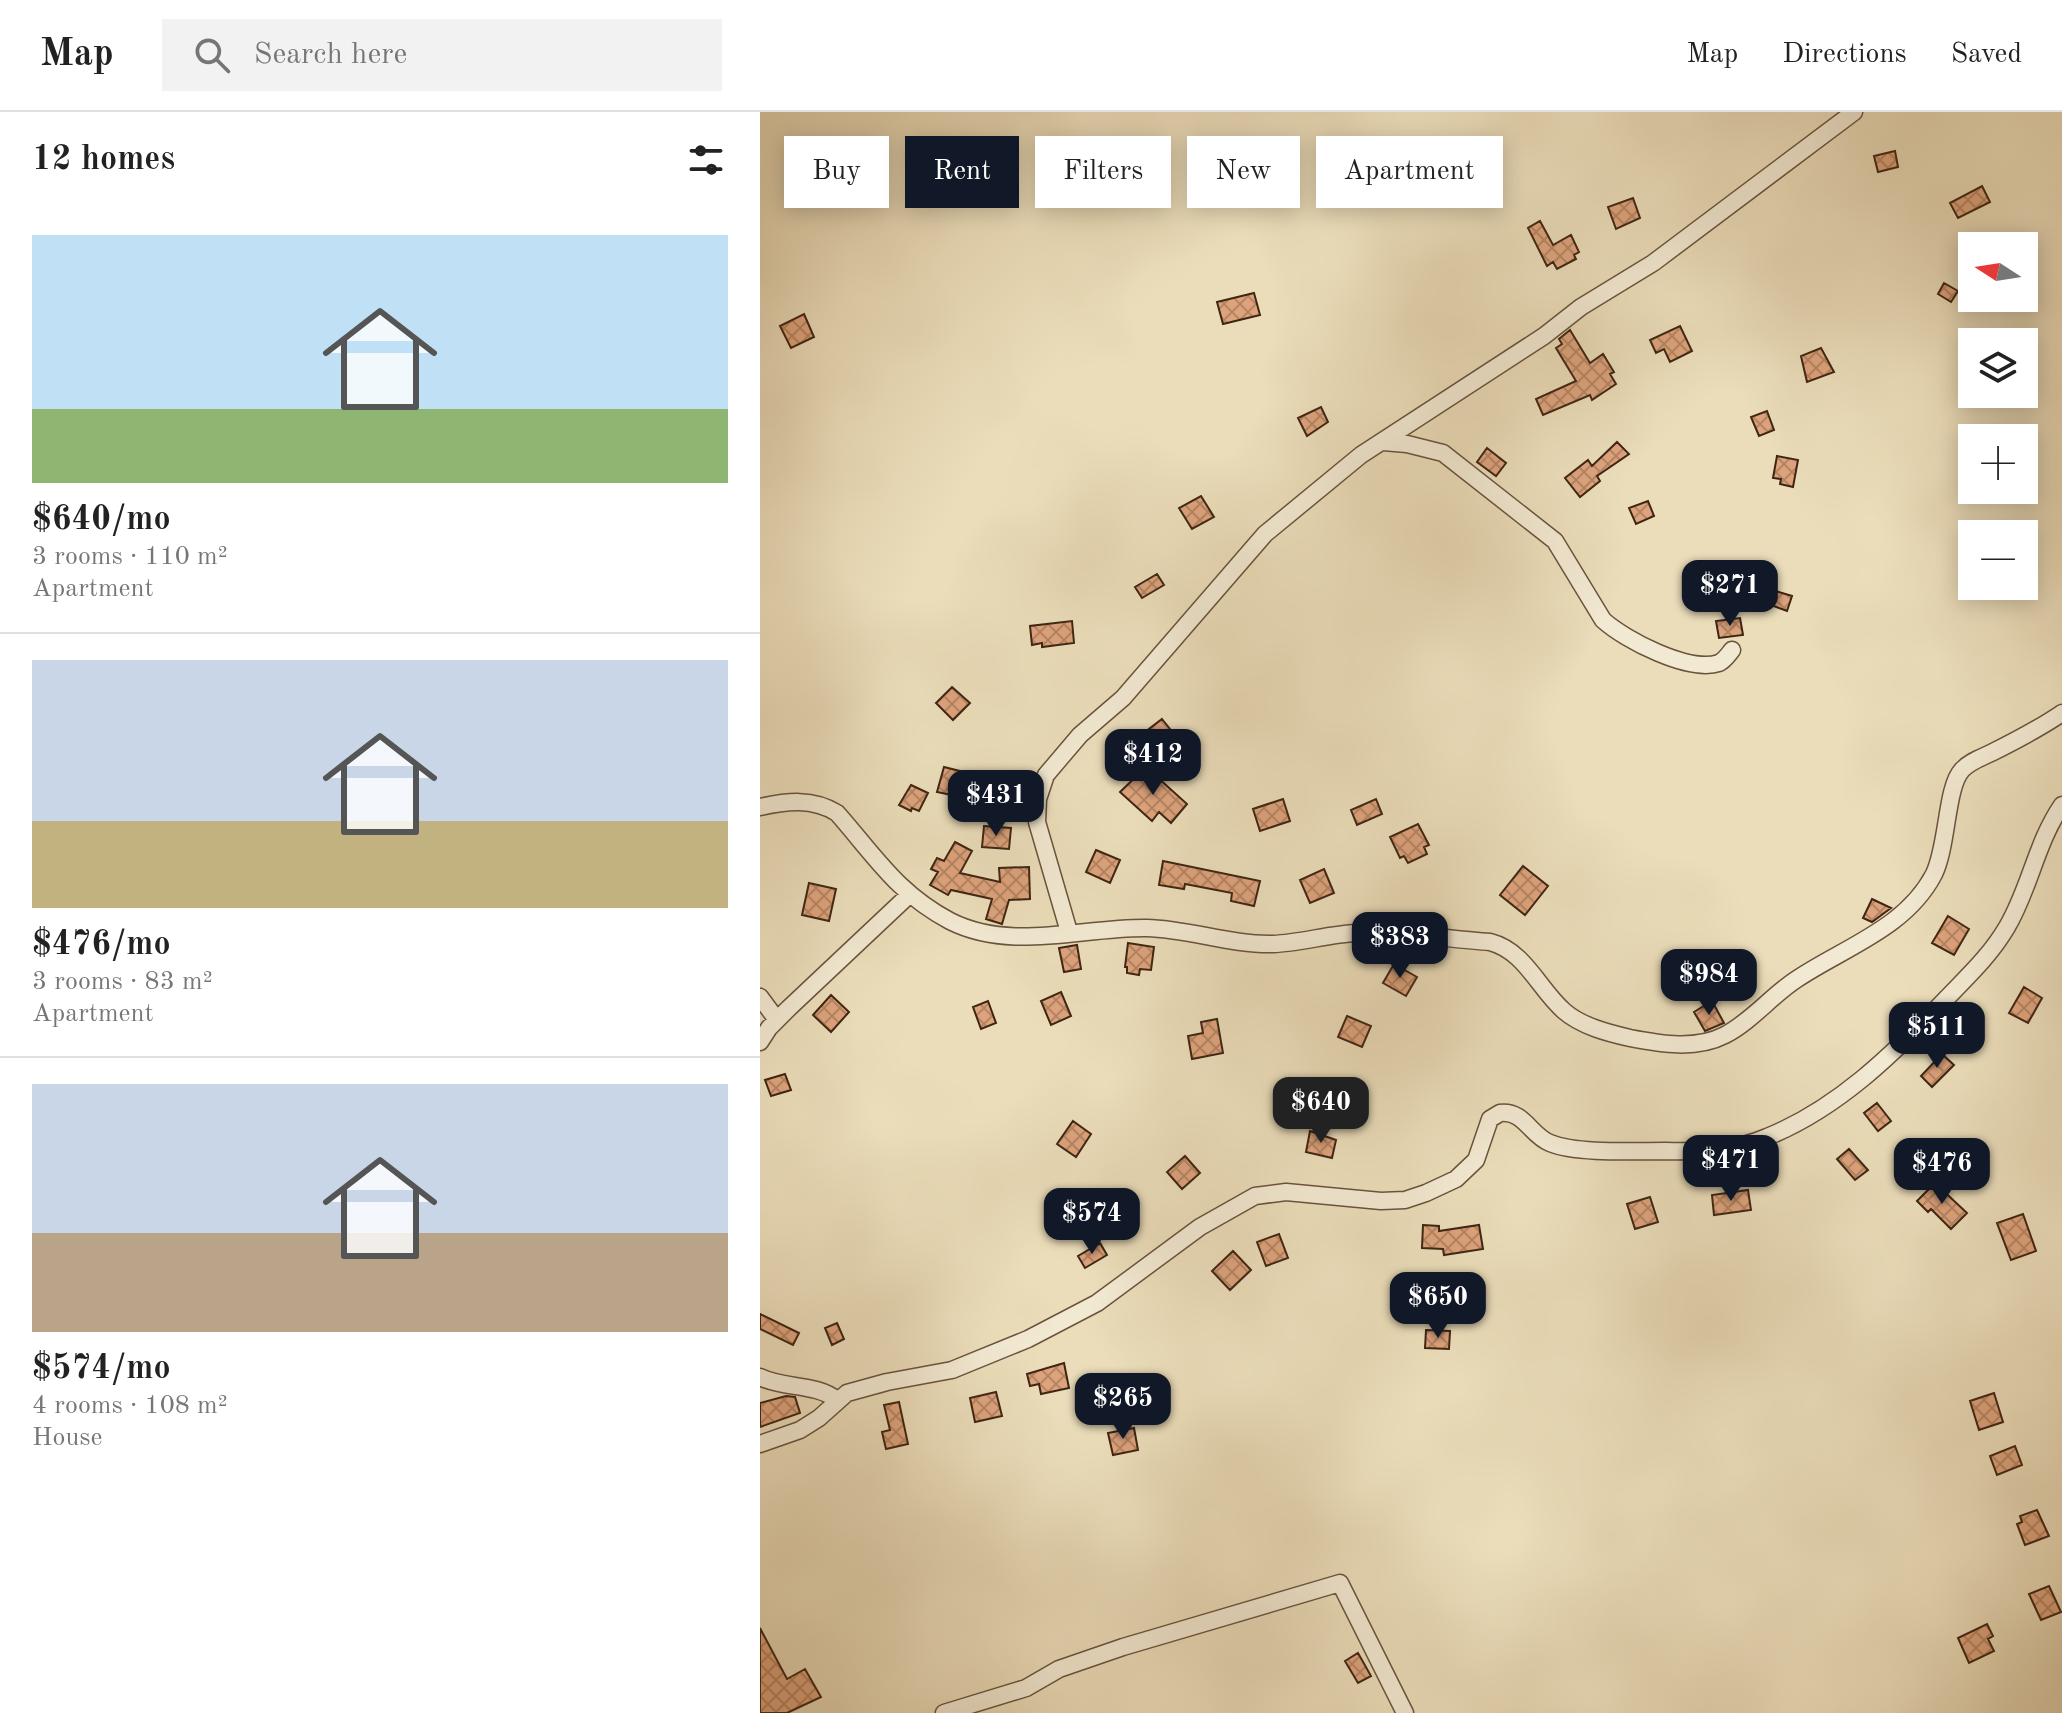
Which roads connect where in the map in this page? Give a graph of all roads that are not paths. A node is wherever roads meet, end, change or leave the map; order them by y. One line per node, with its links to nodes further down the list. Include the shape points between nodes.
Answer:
1 (1854, 112): 2 (street, via 1653,263)
2 (1383, 442): 3 (street, via 1443,453 1555,541 1614,630 1678,660 1706,665 1722,662); 8 (street, via 1265,534 1123,698 1080,735 1046,775 1037,822)
3 (1732, 650)
4 (2062, 713): 8 (street, via 1961,771 1933,874 1888,927 1794,980 1725,1035 1704,1042 1651,1042 1577,1020 1554,1002 1516,955 1490,942 1358,933 1274,944 1149,928)
5 (2062, 805): 13 (street, via 2037,851 2008,926 1972,974 1866,1076 1767,1137 1710,1150 1563,1147 1541,1138 1514,1114 1500,1113 1490,1119 1476,1160 1456,1179 1426,1193 1381,1201 1286,1192 1255,1196 1200,1227 1097,1303 1028,1339 952,1370 857,1390)
6 (760, 807): 7 (street, via 807,801 830,808)
7 (909, 895): 8 (street, via 950,921 982,932 1028,937); 10 (street)
8 (1069, 932)
9 (760, 997): 10 (street)
10 (777, 1020): 11 (street)
11 (760, 1042)
12 (760, 1377): 13 (street)
13 (837, 1400): 14 (street, via 800,1430)
14 (760, 1444)
15 (944, 1713): 16 (street, via 1026,1688 1078,1662 1339,1583)
16 (1405, 1713)

